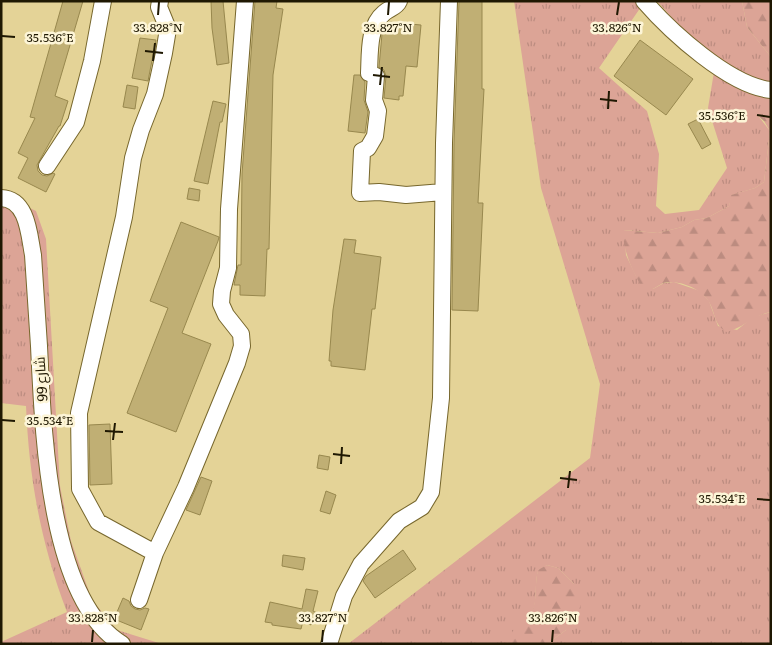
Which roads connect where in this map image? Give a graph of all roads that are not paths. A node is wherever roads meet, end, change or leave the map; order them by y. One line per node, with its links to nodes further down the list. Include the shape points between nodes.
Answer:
1 (103, 1): 8 (street, via 76,122)
2 (160, 1): 11 (street, via 168,29 164,53 155,94 132,158 124,216 79,413 80,489 98,522)
3 (245, 1): 11 (street, via 229,209 228,268 221,304 241,334 242,346 186,486)
4 (400, 1): 9 (street, via 383,14 374,28 370,47 369,73 376,76 374,100 378,111 375,136 368,148 362,151 360,193 406,195)
5 (449, 1): 9 (street)
6 (644, 1): 7 (street, via 682,40 715,64 741,82)
7 (771, 90)
8 (47, 166)
9 (443, 192): 14 (street, via 441,398 431,492 422,506 399,521 361,564 344,596)
10 (15, 197): 13 (street, شارع 99, via 24,215 33,255 46,450 60,539 84,601 98,623)
11 (155, 553): 12 (street)
12 (139, 600)
13 (122, 644)
14 (329, 644)

